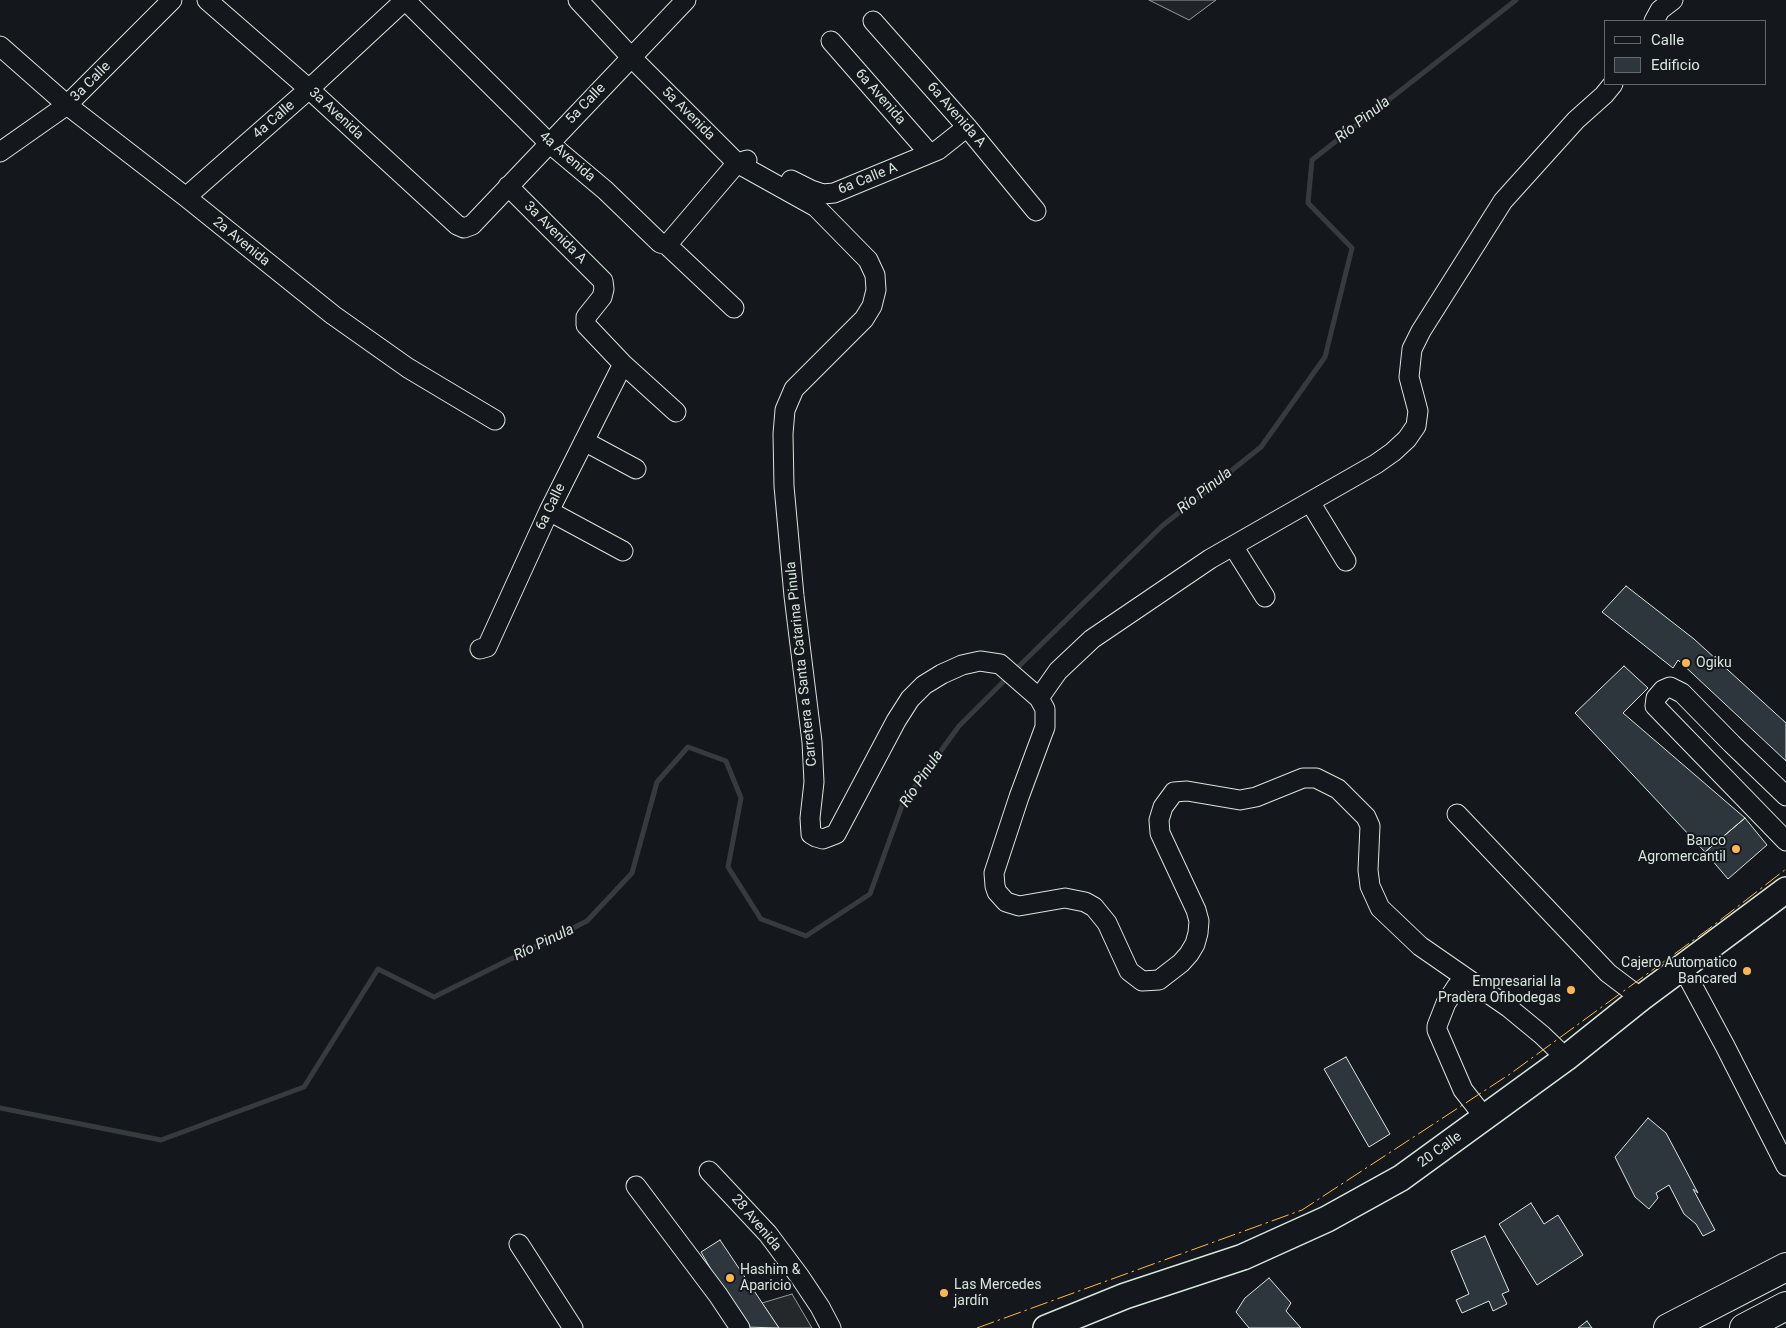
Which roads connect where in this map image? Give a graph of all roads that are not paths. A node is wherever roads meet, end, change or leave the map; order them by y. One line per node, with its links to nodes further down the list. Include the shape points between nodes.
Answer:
1 (172, 0): 14 (street, 3a Calle)
2 (207, 0): 13 (street, 3a Avenida)
3 (405, 0): 13 (street, 4a Calle); 16 (street, 4a Avenida)
4 (578, 0): 11 (street, 5a Avenida)
5 (686, 0): 11 (street, 5a Calle)
6 (1673, 0): 8 (street, via 1660,10)
7 (873, 20): 15 (street, 6a Avenida A)
8 (1655, 20)
9 (831, 41): 18 (street, 6a Avenida)
10 (1, 49): 14 (street, 2a Avenida)
11 (631, 57): 16 (street, 5a Calle); 19 (street, 5a Avenida)
12 (1612, 85): 32 (street, via 1503,201 1421,330 1412,349 1409,377 1418,411 1416,426 1407,439 1382,460)
13 (309, 89): 21 (street, 4a Calle); 24 (street, 3a Avenida, via 456,225)
14 (67, 105): 17 (street, 3a Calle); 21 (street, 2a Avenida)
15 (967, 127): 18 (street, 6a Calle A, via 938,150); 23 (street, 6a Avenida A)
16 (549, 143): 20 (street, 5a Calle); 25 (street, 4a Avenida, via 605,190 660,243)
17 (0, 152)
18 (929, 153): 19 (street, 6a Calle A, via 834,193 823,194 762,166 754,159)
19 (737, 163): 22 (street, 5a Avenida); 25 (street)
20 (508, 186): 24 (street, 5a Calle, via 472,225); 27 (street, 3a Avenida A, via 602,281 602,296 586,317 586,324)
21 (186, 197): 29 (street, 2a Avenida, via 333,315 408,368)
22 (816, 207): 39 (street, Carretera a Santa Catarina Pinula, via 868,260 875,275 876,290 864,319 794,389 785,410 785,496 812,742 811,834 823,839 836,834 896,721 924,685 962,665 980,661 1000,664)
23 (1036, 210)
24 (464, 228)
25 (667, 245): 26 (street, 4a Avenida)
26 (734, 308)
27 (623, 364): 28 (street); 30 (street, 6a Calle)
28 (676, 412)
29 (495, 420)
30 (584, 440): 31 (street); 33 (street, 6a Calle)
31 (636, 469)
32 (1310, 502): 34 (street); 36 (street)
33 (549, 511): 35 (street); 38 (street, 6a Calle, via 487,647)
34 (1233, 546): 37 (street); 39 (street, via 1092,639)
35 (623, 551)
36 (1346, 562)
37 (1265, 597)
38 (480, 649)
39 (1033, 692): 47 (street, via 1044,709 1045,727 994,873 994,886 1006,902 1019,906 1065,898 1085,902 1094,907 1107,923 1129,971 1142,981 1159,980 1189,954 1195,944 1199,921 1160,833 1159,820 1174,792 1188,791 1240,800 1303,778 1316,778 1338,790 1366,816 1370,826 1370,886 1380,908 1420,946 1508,1006)
40 (1786, 796): 42 (street, via 1682,693 1670,687 1662,690 1655,706)
41 (1457, 814): 46 (street, via 1608,973)
42 (1786, 841)
43 (1786, 890): 44 (main road, 20 Calle)
44 (1682, 968): 46 (main road, 20 Calle); 49 (street)
45 (1456, 986): 48 (street, via 1436,1026 1463,1090)
46 (1640, 998): 47 (main road, 20 Calle)
47 (1566, 1058): 48 (main road, 20 Calle)
48 (1485, 1118): 58 (main road, 20 Calle, via 1401,1178 1327,1219 1243,1257 1125,1296)
49 (1786, 1166)
50 (710, 1171): 57 (street, 28 Avenida, via 768,1234)
51 (636, 1186): 56 (street)
52 (519, 1244): 55 (street)
53 (1786, 1267): 59 (highway)
54 (1786, 1306): 60 (highway)
55 (573, 1328)
56 (740, 1328)
57 (832, 1328)
58 (1046, 1328)
59 (1668, 1328)
60 (1744, 1328)

